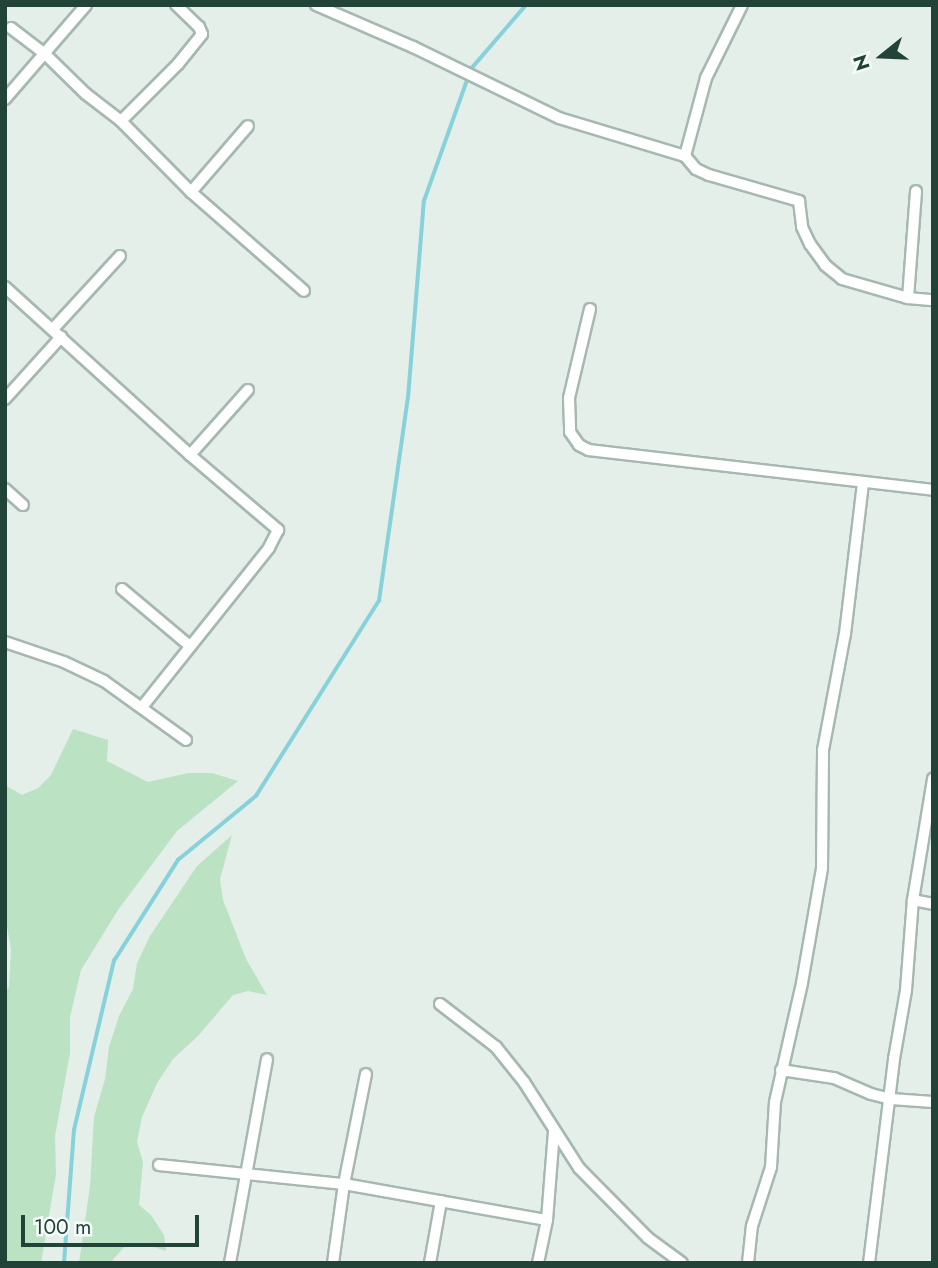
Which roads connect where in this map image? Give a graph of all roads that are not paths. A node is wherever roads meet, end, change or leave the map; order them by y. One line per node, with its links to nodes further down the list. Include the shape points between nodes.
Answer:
1 (86, 5): 6 (street)
2 (176, 5): 8 (street, via 202,34)
3 (316, 5): 10 (street, via 559,118)
4 (742, 5): 10 (street, via 706,78)
5 (11, 28): 6 (street)
6 (45, 54): 7 (street); 8 (street)
7 (5, 99)
8 (121, 121): 12 (street)
9 (248, 127): 12 (street)
10 (685, 156): 16 (street, via 709,175 799,201 802,227 825,265 842,279)
11 (916, 191): 16 (street)
12 (191, 192): 15 (street)
13 (120, 256): 19 (street)
14 (5, 287): 19 (street)
15 (304, 291)
16 (908, 298): 17 (street)
17 (933, 300)
18 (590, 309): 23 (street, via 569,398 570,432 579,446)
19 (57, 333): 21 (street); 22 (street)
20 (247, 390): 22 (street)
21 (5, 399)
22 (190, 455): 29 (street, via 278,530)
23 (863, 482): 25 (street); 37 (street, via 845,634 823,750 822,868)
24 (5, 489): 26 (street)
25 (933, 490)
26 (23, 505)
27 (122, 589): 29 (street)
28 (5, 642): 30 (street, via 64,662 104,681)
29 (190, 646): 30 (street)
30 (142, 707): 31 (street)
31 (186, 740)
32 (933, 779): 33 (street)
33 (914, 900): 34 (street); 39 (street)
34 (933, 904)
35 (440, 1004): 41 (street, via 496,1047)
36 (267, 1059): 43 (street)
37 (781, 1070): 39 (street, via 834,1078); 52 (street, via 771,1167 752,1226)
38 (366, 1074): 44 (street)
39 (891, 1098): 40 (street); 53 (street)
40 (933, 1102)
41 (554, 1132): 46 (street); 51 (street, via 579,1168 617,1207)
42 (159, 1165): 43 (street)
43 (247, 1174): 44 (street); 47 (street)
44 (344, 1184): 45 (street); 48 (street)
45 (441, 1201): 46 (street); 49 (street)
46 (547, 1220): 50 (street)
47 (230, 1263)
48 (333, 1263)
49 (430, 1263)
50 (538, 1263)
51 (682, 1263)
52 (748, 1263)
53 (869, 1263)

